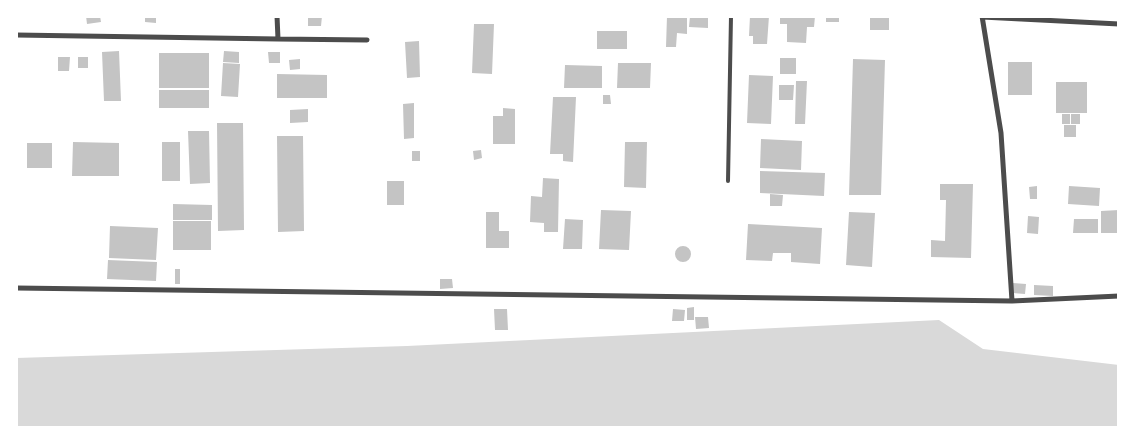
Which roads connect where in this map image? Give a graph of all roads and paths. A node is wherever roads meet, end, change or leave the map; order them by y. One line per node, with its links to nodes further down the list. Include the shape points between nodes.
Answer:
1 (277, 16): 6 (street)
2 (731, 16): 8 (lane)
3 (982, 17): 4 (street); 11 (street, via 1001,133)
4 (1119, 24)
5 (16, 35): 6 (street)
6 (278, 39): 7 (street)
7 (367, 40)
8 (728, 181)
9 (16, 288): 11 (street)
10 (1119, 296): 11 (street)
11 (1012, 301)

